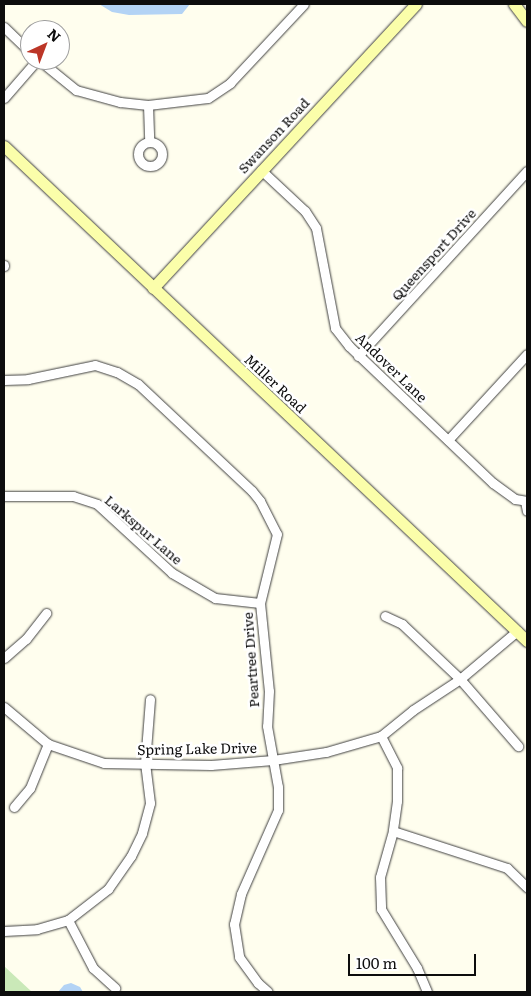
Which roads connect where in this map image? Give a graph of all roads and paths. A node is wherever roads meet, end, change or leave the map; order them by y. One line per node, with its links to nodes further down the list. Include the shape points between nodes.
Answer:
1 (304, 4): 10 (street, via 230,82 208,98)
2 (416, 4): 13 (street, Swanson Road)
3 (514, 4): 4 (street)
4 (527, 21)
5 (4, 27): 6 (street)
6 (20, 42)
7 (29, 70): 9 (street)
8 (51, 70): 10 (street, via 76,90 120,102)
9 (4, 98)
10 (148, 105): 11 (street)
11 (149, 142)
12 (4, 146): 15 (street, Miller Road)
13 (261, 170): 15 (street, Swanson Road); 17 (street, Andover Lane, via 305,210 316,228 335,328)
14 (527, 171): 17 (street, Queensport Drive)
15 (153, 288): 26 (street, Miller Road)
16 (527, 354): 19 (street)
17 (358, 356): 19 (street, Andover Lane)
18 (4, 380): 23 (street, Peartree Drive, via 28,379 95,365 138,384 260,501 277,534)
19 (448, 440): 21 (street, Andover Lane, via 493,483 515,499)
20 (4, 496): 23 (street, Larkspur Lane, via 73,496 97,504 172,573 215,598)
21 (526, 501): 22 (street, Andover Lane)
22 (527, 511)
23 (260, 603): 35 (street, Peartree Drive, via 270,691 267,726)
24 (46, 613): 28 (street, via 26,639)
25 (385, 616): 29 (street, via 402,624)
26 (517, 630): 27 (street, Miller Road); 29 (street, Spring Lake Drive)
27 (527, 641)
28 (4, 658)
29 (460, 679): 32 (street, Spring Lake Drive); 34 (street)
30 (150, 698): 36 (street)
31 (4, 708): 33 (street, Spring Lake Drive)
32 (381, 736): 35 (street, Spring Lake Drive, via 326,752); 38 (street, via 397,768)
33 (48, 744): 36 (street, Spring Lake Drive, via 104,763); 37 (street, via 30,788)
34 (518, 746)
35 (273, 760): 36 (street, Spring Lake Drive, via 211,765); 43 (street, Peartree Drive, via 278,810 241,894 234,924 239,957)
36 (145, 763): 40 (street, via 150,803 131,856 108,889)
37 (14, 807)
38 (393, 831): 39 (street, via 507,868); 44 (street, via 380,877 381,909 417,968)
39 (527, 887)
40 (68, 920): 41 (street, via 37,929); 42 (street, via 93,968)
41 (4, 931)
42 (115, 988)
43 (268, 992)
44 (427, 992)

